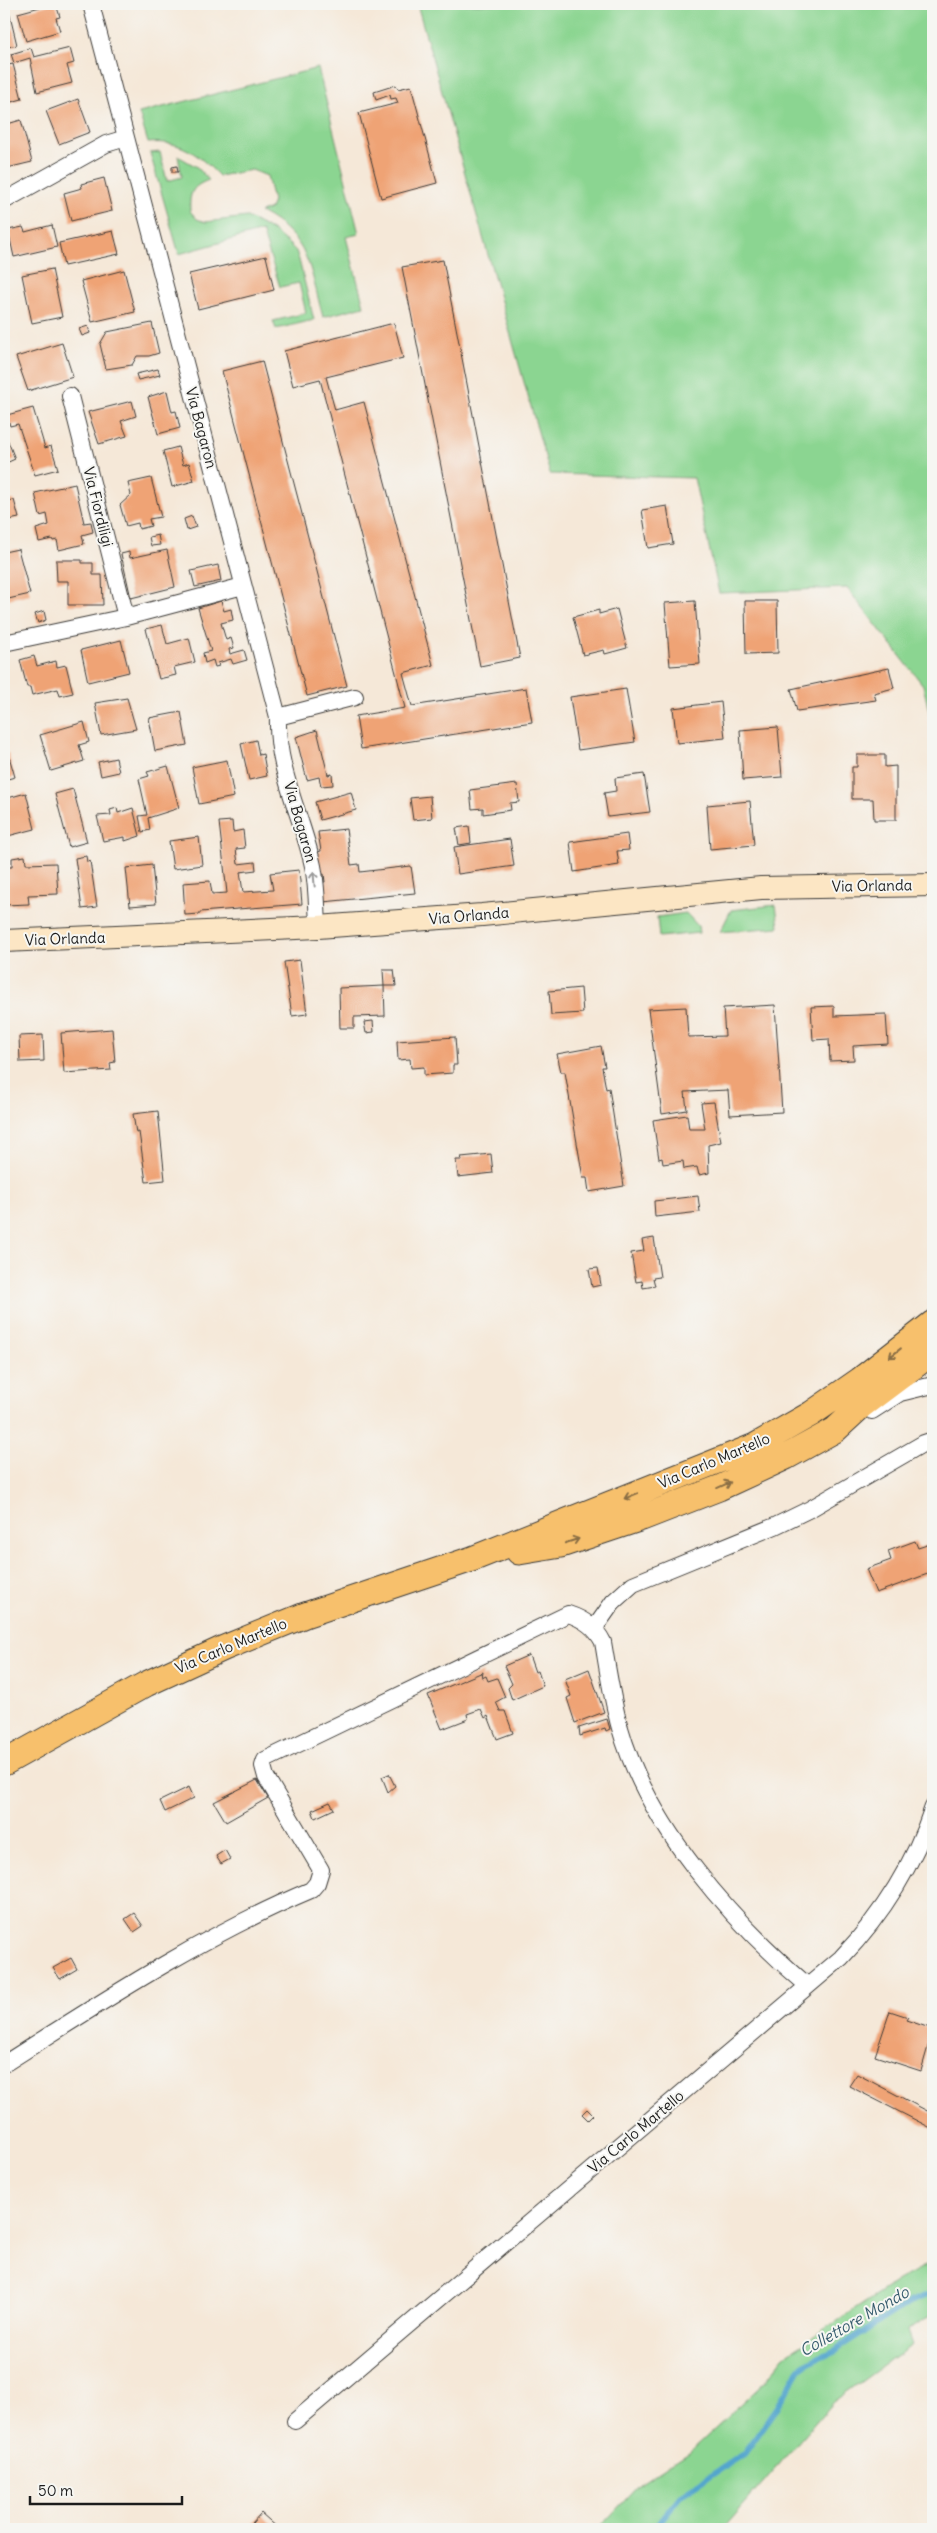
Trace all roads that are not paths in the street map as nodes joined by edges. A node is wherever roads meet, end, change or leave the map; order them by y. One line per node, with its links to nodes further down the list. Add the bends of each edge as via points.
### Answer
1 (91, 4): 2 (street, Via Bagaron)
2 (126, 138): 3 (street, via 106,144); 5 (street, Via Bagaron)
3 (4, 201)
4 (70, 396): 6 (street, Via Fiordiligi)
5 (243, 586): 6 (street); 9 (street, Via Bagaron)
6 (126, 617): 7 (street)
7 (4, 643)
8 (355, 697): 9 (street)
9 (278, 717): 11 (street, Via Bagaron, one-way to 9, via 313,867 277,737)
10 (933, 885): 11 (main road, Via Orlanda, via 761,888 472,916)
11 (318, 927): 12 (main road, Via Orlanda)
12 (4, 940)
13 (933, 1323): 18 (main road, Via Carlo Martello, one-way to 18, via 811,1414 755,1446)
14 (933, 1352): 16 (main road, Via Carlo Martello, via 860,1406)
15 (933, 1385): 16 (street, Via Carlo Martello, via 900,1393 856,1421)
16 (835, 1430): 18 (main road, Via Carlo Martello, one-way to 16, via 561,1545 642,1518 719,1488)
17 (933, 1440): 19 (street, via 775,1526 633,1584 613,1602)
18 (472, 1559): 20 (main road, Via Carlo Martello, via 305,1615 224,1648 146,1684)
19 (594, 1629): 22 (street, via 603,1642 620,1729 659,1815 724,1904 755,1940); 23 (street, via 568,1614 265,1760 266,1777 321,1870 311,1890 256,1914 150,1972)
20 (4, 1763)
21 (933, 1806): 22 (street, Via Carlo Martello, via 914,1855 881,1912 841,1958)
22 (808, 1986): 24 (street, Via Carlo Martello)
23 (4, 2064)
24 (295, 2421)

